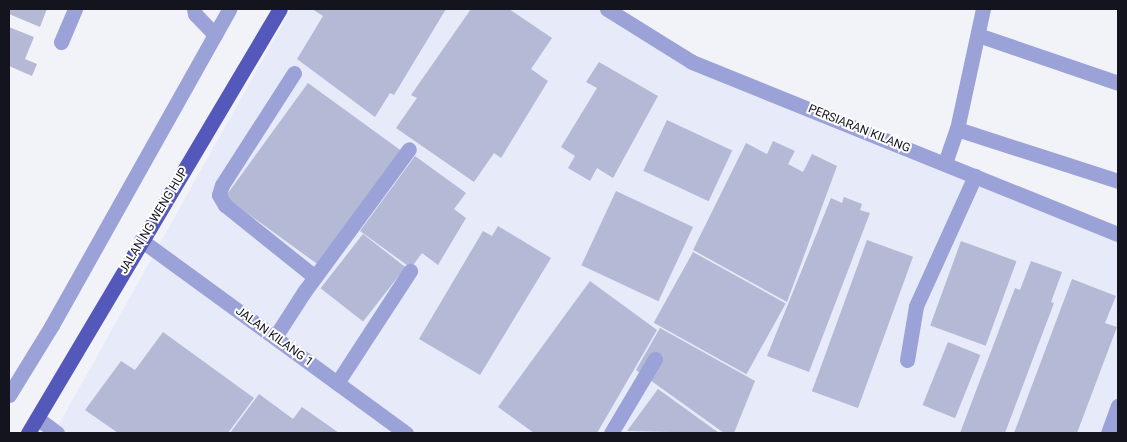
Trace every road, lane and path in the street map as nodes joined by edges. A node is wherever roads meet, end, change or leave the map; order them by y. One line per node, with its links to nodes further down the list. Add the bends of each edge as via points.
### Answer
1 (75, 9): 9 (street)
2 (194, 9): 7 (street)
3 (229, 9): 7 (street)
4 (280, 9): 18 (main road, JALAN NG WENG HUP)
5 (607, 9): 14 (street, PERSIARAN KILANG, via 692,62)
6 (983, 9): 8 (street)
7 (215, 35): 25 (street)
8 (978, 35): 11 (street); 12 (street)
9 (61, 42)
10 (294, 73): 20 (street, via 222,184 219,195 225,206)
11 (1118, 83)
12 (957, 129): 14 (street); 16 (street)
13 (409, 149): 20 (street)
14 (945, 163): 15 (street, PERSIARAN KILANG)
15 (975, 176): 17 (street, PERSIARAN KILANG); 23 (street, via 916,306)
16 (1118, 181)
17 (1118, 234)
18 (142, 240): 21 (street, JALAN KILANG 1); 27 (main road, JALAN NG WENG HUP)
19 (410, 271): 24 (street)
20 (315, 277): 21 (street)
21 (275, 338): 24 (street, JALAN KILANG 1)
22 (655, 359): 31 (street)
23 (907, 360)
24 (337, 383): 30 (street, JALAN KILANG 1)
25 (9, 395)
26 (1118, 406): 32 (street)
27 (37, 418): 28 (main road, JALAN NG WENG HUP); 29 (street)
28 (28, 433)
29 (57, 433)
30 (406, 433)
31 (611, 433)
32 (1108, 433)

